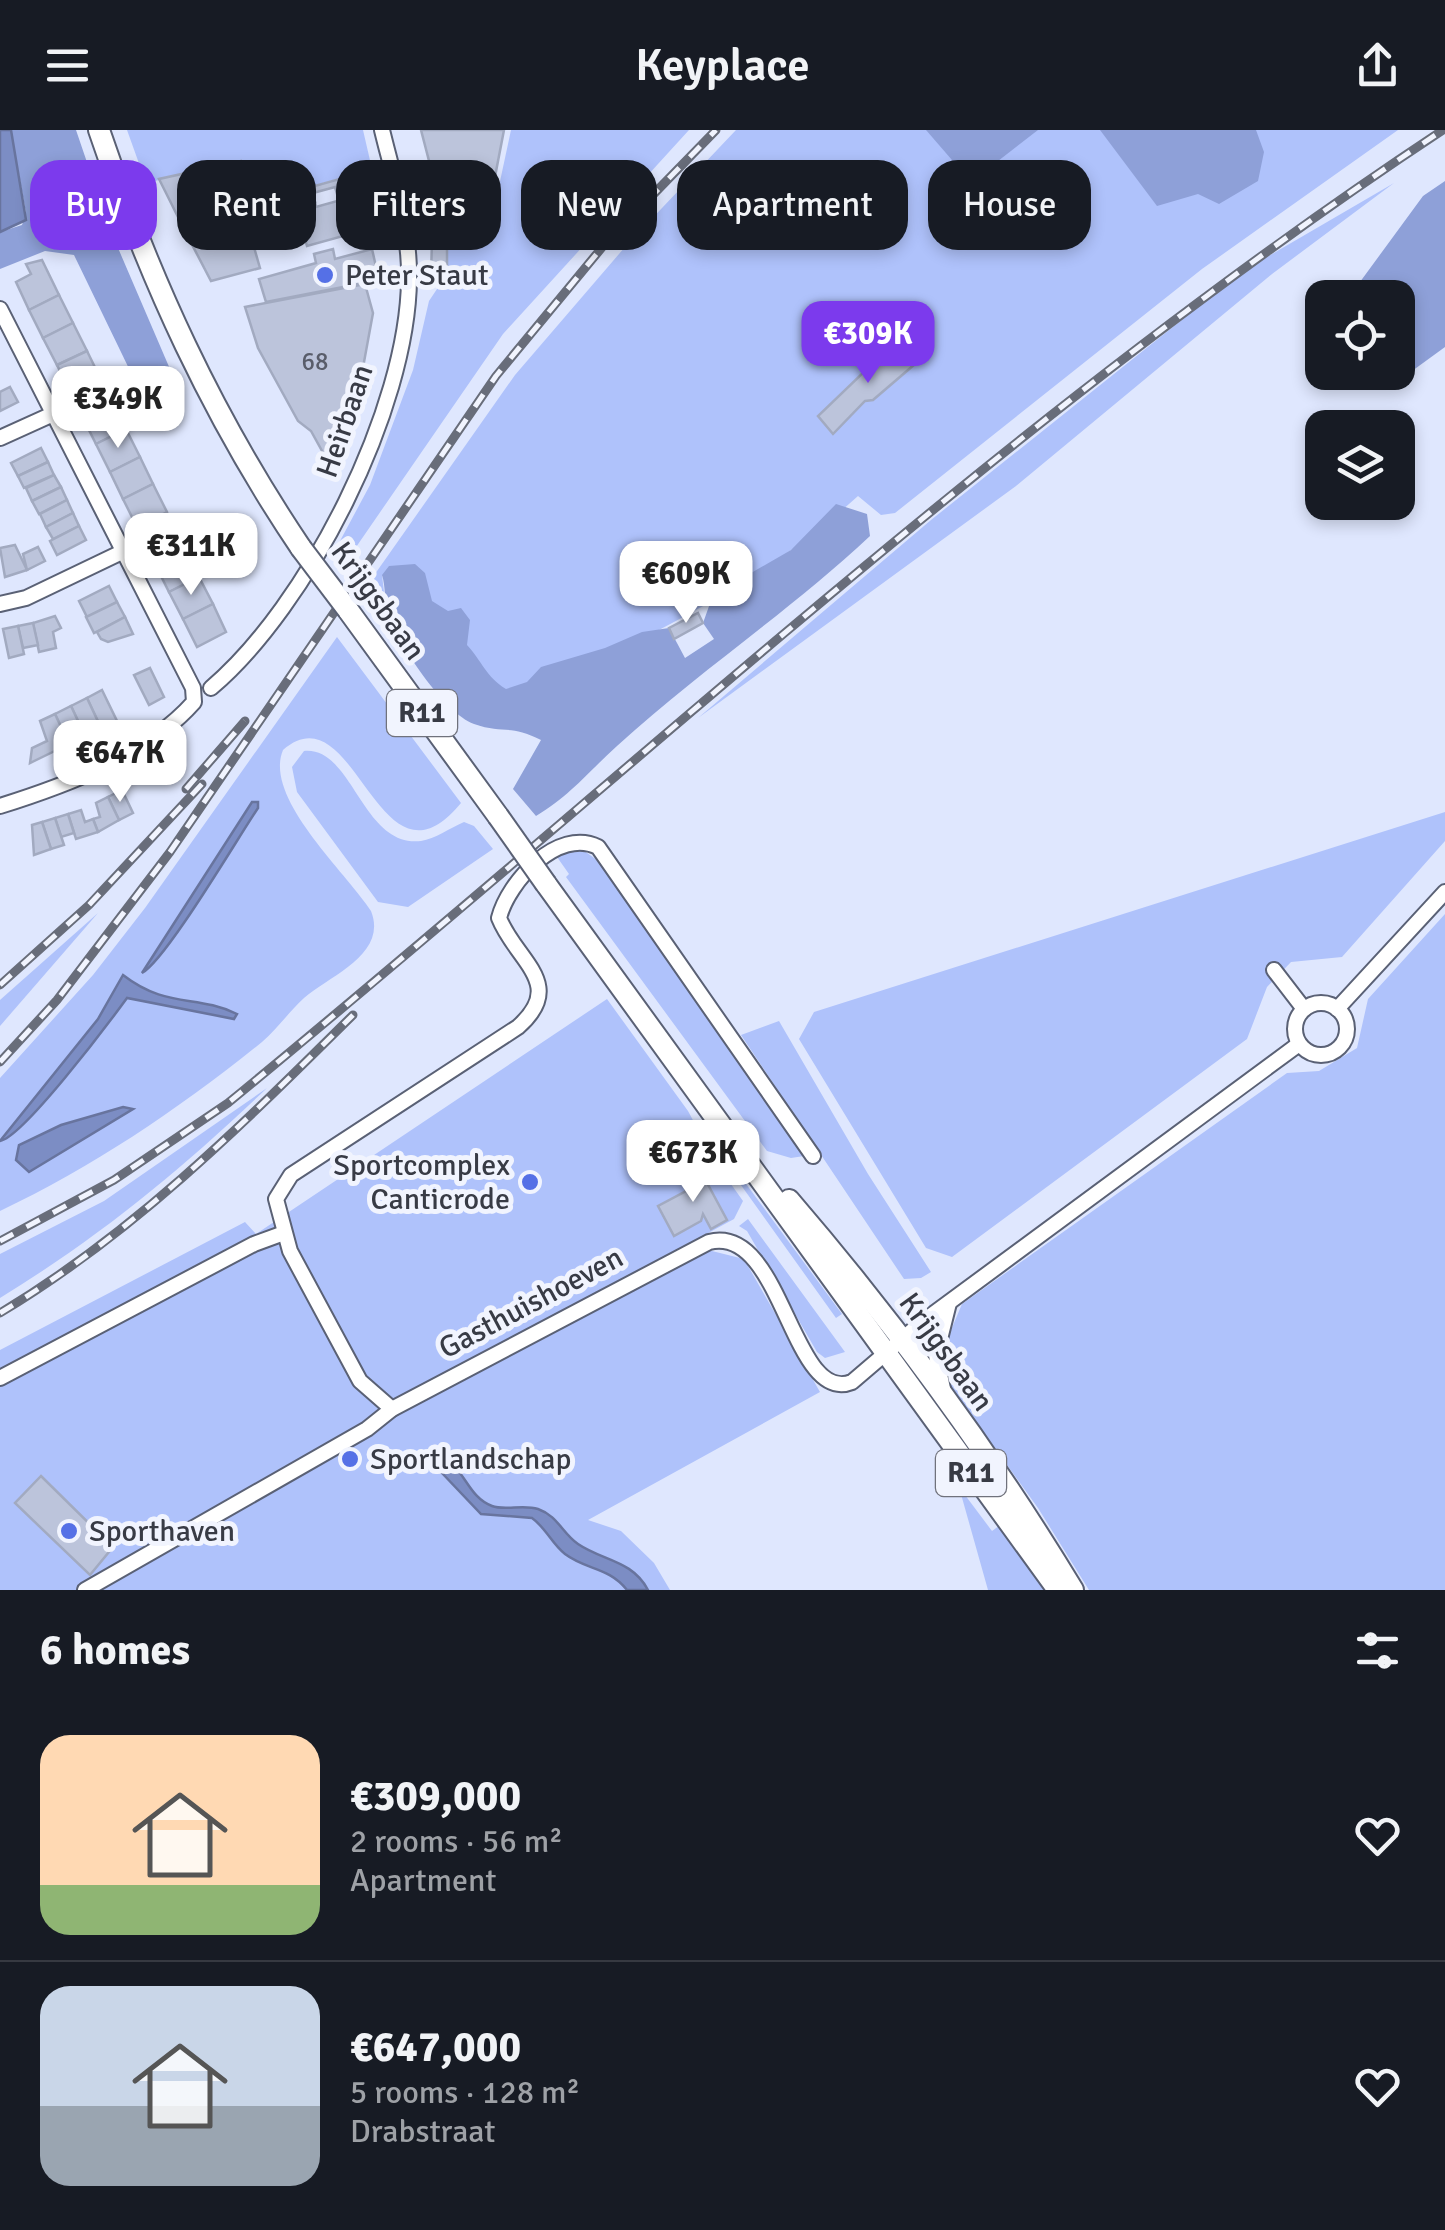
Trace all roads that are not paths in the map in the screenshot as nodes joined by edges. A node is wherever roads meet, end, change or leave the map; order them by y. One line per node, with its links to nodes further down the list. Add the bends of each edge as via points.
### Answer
1 (99, 130): 18 (main road, Krijgsbaan / R11, bridge, via 140,250 242,458 546,884)
2 (382, 130): 8 (street, Heirbaan, via 408,241 409,282 389,384 344,506 309,570 270,626 211,688 206,684)
3 (0, 309): 4 (street)
4 (53, 414): 5 (street); 6 (street)
5 (0, 438)
6 (122, 552): 7 (street); 8 (street)
7 (0, 604)
8 (193, 695): 9 (street, via 162,731 101,767)
9 (0, 806)
10 (1445, 892): 13 (street)
11 (1274, 970): 12 (street)
12 (1304, 1009): 13 (street); 14 (street, via 1296,1022)
13 (1337, 1009): 14 (street, via 1346,1024 1338,1049 1322,1056)
14 (1299, 1044): 17 (street)
15 (813, 1156): 16 (street, via 598,846 583,841 556,848 503,902 502,924 539,984 528,1018 291,1175 276,1200)
16 (284, 1233): 19 (street); 21 (street, via 360,1381)
17 (950, 1302): 18 (street); 20 (street, via 936,1354)
18 (892, 1347): 20 (main road, Krijgsbaan / R11); 21 (street, Gasthuishoeven, via 852,1382 827,1382 757,1262 740,1244 721,1239 694,1247); 23 (main road, Krijgsbaan / R11)
19 (0, 1378)
20 (947, 1404): 24 (main road, Krijgsbaan / R11)
21 (392, 1410): 22 (street, Gasthuishoeven)
22 (85, 1590)
23 (1058, 1590)
24 (1074, 1590)

